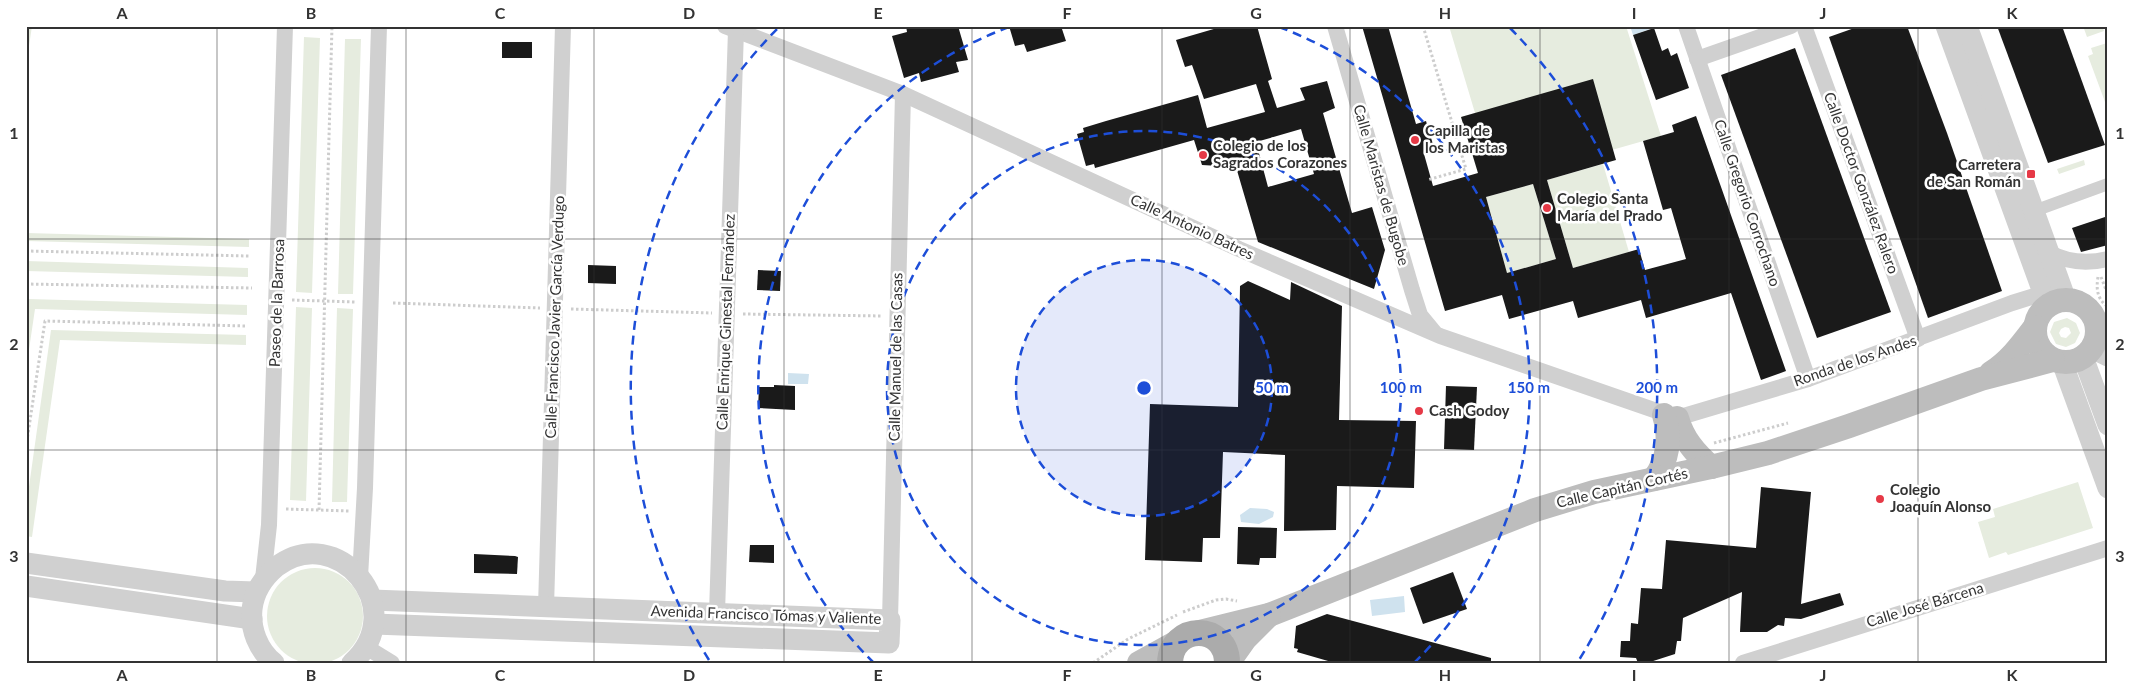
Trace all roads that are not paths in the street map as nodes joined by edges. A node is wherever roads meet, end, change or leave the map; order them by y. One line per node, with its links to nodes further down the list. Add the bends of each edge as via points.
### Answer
1 (285, 26): 34 (street, Paseo de la Barrosa, via 270,525)
2 (380, 26): 32 (street)
3 (563, 26): 36 (street, Calle Francisco Javier García Verdugo)
4 (1335, 26): 20 (street, Calle Maristas de Bugobe, via 1420,316)
5 (1686, 26): 11 (street, Calle Gregorio Corrochano)
6 (1791, 26): 11 (street)
7 (1804, 26): 21 (street, Calle Doctor González Ralero)
8 (1946, 26): 17 (street)
9 (1967, 26): 14 (street)
10 (730, 28): 12 (street, Calle Antonio Batres); 37 (street, Calle Enrique Ginestal Fernández)
11 (1697, 59): 23 (street, Calle Gregorio Corrochano)
12 (902, 94): 20 (street, Calle Antonio Batres, via 1239,249); 40 (street, Calle Manuel de las Casas)
13 (2108, 184): 14 (street)
14 (2034, 211): 15 (street)
15 (2050, 253): 16 (street, via 2074,262); 17 (street)
16 (2108, 259)
17 (2053, 300): 18 (main road, via 2078,303); 19 (main road, Calle Capitán Cortés, via 2039,315); 21 (street, Ronda de los Andes, via 2012,304)
18 (2099, 314): 22 (main road)
19 (2035, 327): 22 (main road, via 2043,353); 24 (main road, Calle Capitán Cortés, via 2003,365)
20 (1440, 336): 25 (street, Calle Antonio Batres)
21 (1918, 339): 23 (street, Ronda de los Andes)
22 (2086, 352): 24 (main road, Calle Capitán Cortés); 26 (street); 29 (street)
23 (1808, 379): 25 (street, Ronda de los Andes)
24 (1981, 379): 27 (main road, Calle Capitán Cortés, via 1768,453)
25 (1670, 416): 27 (main road, via 1694,451); 28 (main road, via 1668,451)
26 (2108, 425)
27 (1712, 467): 28 (main road, Calle Capitán Cortés)
28 (1654, 479): 38 (main road, Calle Capitán Cortés, via 1594,492 1535,510)
29 (2108, 488)
30 (2108, 548): 49 (street, Calle José Bárcena)
31 (26, 563): 34 (street, via 225,591)
32 (360, 577): 34 (street, via 344,563 311,554 280,564); 35 (street)
33 (26, 586): 39 (street)
34 (260, 586): 39 (street)
35 (372, 600): 36 (street, Avenida Francisco Tómas y Valiente); 41 (street)
36 (546, 607): 37 (street, Avenida Francisco Tómas y Valiente)
37 (717, 613): 40 (street, Avenida Francisco Tómas y Valiente)
38 (1268, 616): 42 (main road, Calle Capitán Cortés); 48 (main road, Calle Capitán Cortés)
39 (252, 619): 44 (street, via 260,646)
40 (890, 620): 41 (street, Avenida Francisco Tómas y Valiente, via 889,643)
41 (374, 624): 43 (street)
42 (1181, 646): 47 (main road, Calle Capitán Cortés); 48 (main road, Calle Capitán Cortés, via 1209,634 1220,642)
43 (366, 647): 45 (street); 46 (street)
44 (274, 663)
45 (352, 663)
46 (392, 663)
47 (1139, 663)
48 (1227, 663)
49 (1743, 663)

